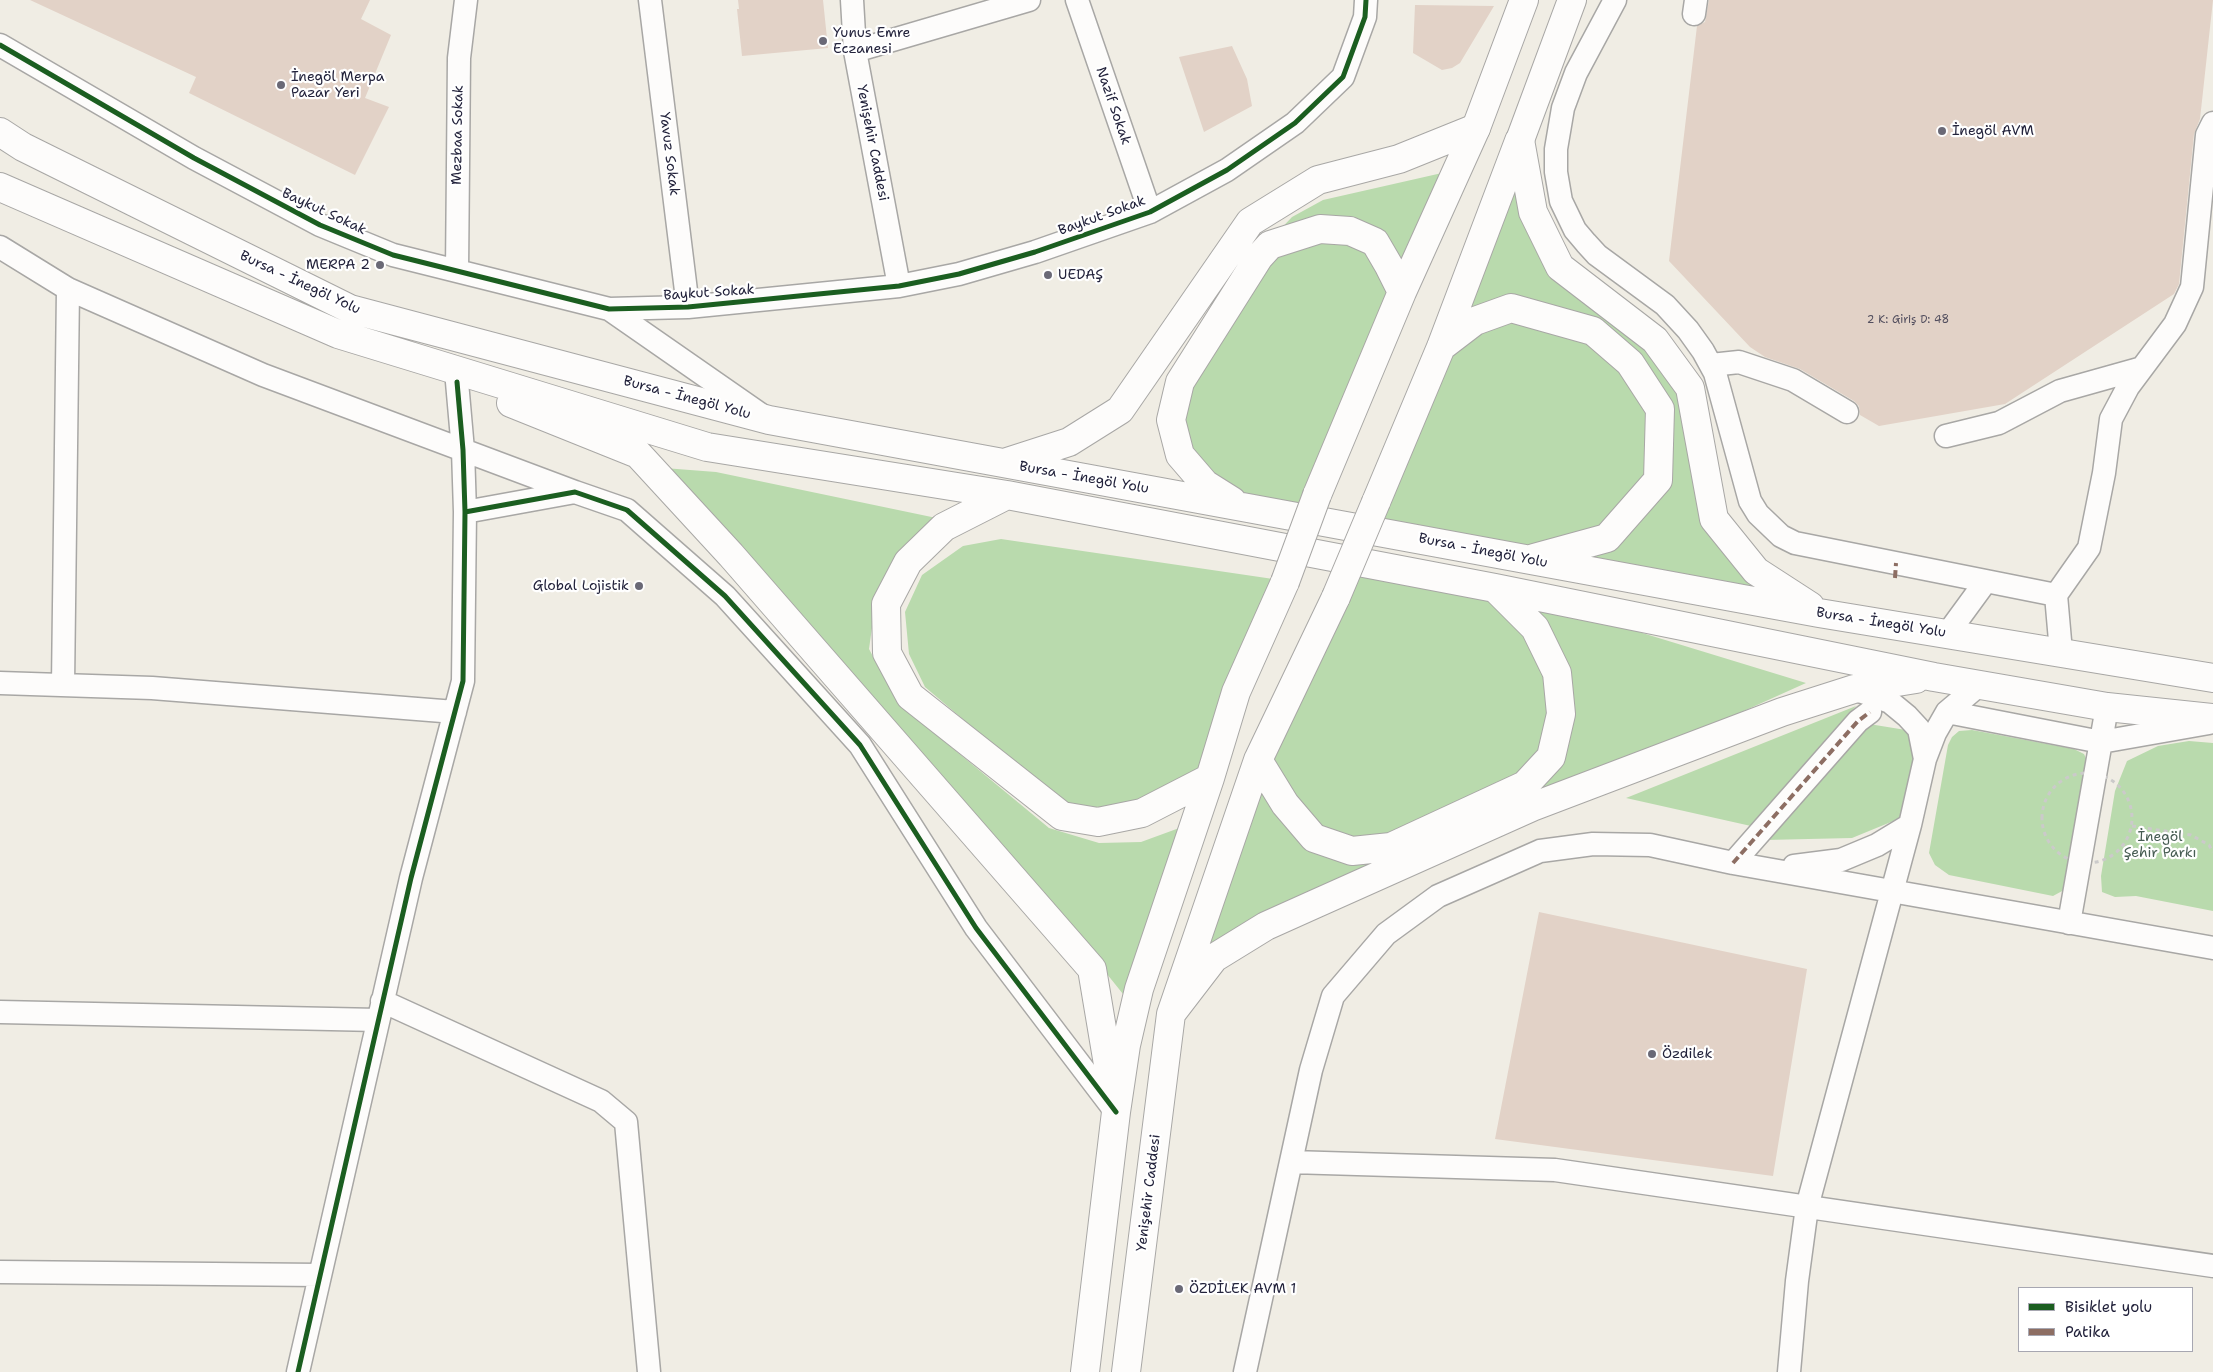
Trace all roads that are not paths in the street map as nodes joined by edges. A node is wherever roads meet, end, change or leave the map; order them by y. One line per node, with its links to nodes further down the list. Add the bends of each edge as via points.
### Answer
1 (466, 0): 19 (street, Mezbaa Sokak, via 459,58)
2 (650, 0): 23 (street, Yavuz Sokak)
3 (852, 0): 11 (street, Yenişehir Caddesi)
4 (1029, 0): 11 (street)
5 (1077, 0): 17 (street, Nazif Sokak)
6 (1366, 0): 17 (street, Baykut Sokak, via 1365,17 1343,77 1336,84 1295,123 1227,170)
7 (1524, 0): 13 (main road)
8 (1572, 0): 15 (main road, Yenişehir Caddesi)
9 (1615, 0): 27 (street, via 1576,73 1564,108 1556,148 1561,201 1575,230 1597,256 1671,311 1688,330)
10 (0, 45): 19 (street, Baykut Sokak, via 194,158 320,225 393,255)
11 (855, 51): 20 (street, Yenişehir Caddesi)
12 (2213, 123): 28 (street, via 2208,135 2192,287 2175,324)
13 (1476, 128): 22 (main road); 34 (main road, via 1399,159 1318,180 1250,222 1120,410 1069,442)
14 (0, 132): 31 (main road, Bursa - İnegöl Yolu, via 23,147 350,309)
15 (1520, 140): 26 (main road, Yenişehir Caddesi); 43 (main road, via 1533,212 1560,267 1655,340 1690,388 1714,519 1756,571)
16 (0, 187): 25 (main road, Bursa - İnegöl Yolu)
17 (1150, 212): 20 (street, Baykut Sokak, via 1035,252 959,274)
18 (0, 247): 21 (street)
19 (457, 271): 24 (street, Baykut Sokak)
20 (899, 286): 23 (street, Baykut Sokak)
21 (68, 289): 33 (street, via 263,375); 49 (street)
22 (1402, 292): 37 (main road, via 1375,242 1350,231 1320,229 1270,245 1259,257 1180,382 1171,420 1180,455 1205,484); 61 (main road, bridge, via 1317,495 1285,582 1236,692)
23 (688, 307): 24 (street, Baykut Sokak)
24 (609, 309): 31 (street)
25 (338, 334): 29 (main road); 36 (main road, Bursa - İnegöl Yolu, via 707,446)
26 (1441, 347): 39 (main road, via 1475,321 1511,308 1593,331 1630,363 1660,409 1658,480 1607,538); 60 (main road, Yenişehir Caddesi, bridge, via 1336,598)
27 (1710, 365): 30 (street, via 1739,362 1794,380); 40 (street, via 1715,373 1750,501 1768,526 1795,543 1895,570)
28 (2142, 368): 32 (street, via 2060,391 1999,423); 42 (street, via 2111,419 2089,548)
29 (456, 382): 33 (street); 71 (main road, via 638,454 731,555 1092,969)
30 (1847, 412)
31 (769, 420): 34 (main road, Bursa - İnegöl Yolu)
32 (1946, 436)
33 (463, 450): 35 (street); 38 (street)
34 (1002, 464): 37 (main road, Bursa - İnegöl Yolu)
35 (574, 492): 38 (street); 71 (street, via 627,510 718,590 860,745 976,928)
36 (1007, 495): 41 (main road, Bursa - İnegöl Yolu); 61 (main road, via 944,527 908,562 886,604 887,653 910,696 1062,816 1098,822 1142,813)
37 (1240, 506): 39 (main road, Bursa - İnegöl Yolu)
38 (465, 512): 53 (street, via 463,681)
39 (1528, 560): 43 (main road, Bursa - İnegöl Yolu)
40 (1986, 581): 42 (street); 44 (street)
41 (1495, 588): 46 (main road, Bursa - İnegöl Yolu); 60 (main road, via 1535,628 1557,673 1561,714 1551,757 1525,785 1391,847 1352,852 1314,838 1285,804)
42 (2056, 595): 45 (street)
43 (1820, 612): 44 (main road, Bursa - İnegöl Yolu)
44 (1948, 634): 45 (main road, Bursa - İnegöl Yolu)
45 (2061, 652): 47 (main road, Bursa - İnegöl Yolu)
46 (1934, 677): 50 (main road, Bursa - İnegöl Yolu); 51 (main road)
47 (2213, 678)
48 (0, 683): 49 (street)
49 (63, 685): 53 (street, via 152,688)
50 (1979, 685): 52 (main road, Bursa - İnegöl Yolu); 55 (street)
51 (1854, 689): 59 (street, via 1890,702 1907,716 1919,729); 70 (main road, via 1782,712 1532,807 1266,926 1214,958)
52 (2107, 707): 56 (main road, Bursa - İnegöl Yolu); 58 (street)
53 (455, 712): 68 (street)
54 (1870, 712): 63 (street, via 1858,721)
55 (1947, 712): 58 (street); 59 (street)
56 (2213, 718)
57 (2213, 723): 58 (street)
58 (2101, 742): 66 (street)
59 (1925, 759): 62 (street)
60 (1258, 760): 70 (main road, Yenişehir Caddesi)
61 (1210, 778): 71 (main road, via 1139,989)
62 (1910, 825): 64 (street, via 1877,845 1841,860); 65 (street)
63 (1733, 862): 64 (street); 72 (street, via 1650,845 1593,844 1540,851 1438,896 1386,934 1333,996 1311,1070)
64 (1771, 869): 65 (street)
65 (1892, 891): 66 (street); 73 (street)
66 (2070, 923): 67 (street)
67 (2213, 948)
68 (380, 1010): 69 (street); 76 (street); 79 (street, via 602,1101 626,1122)
69 (0, 1012)
70 (1171, 1014): 80 (main road, Yenişehir Caddesi)
71 (1116, 1112): 77 (main road)
72 (1290, 1162): 73 (street, via 1555,1170); 81 (street)
73 (1807, 1207): 74 (street); 82 (street)
74 (2213, 1266)
75 (0, 1272): 76 (street)
76 (320, 1275): 78 (street)
77 (1084, 1368)
78 (298, 1372)
79 (649, 1372)
80 (1126, 1372)
81 (1245, 1372)
82 (1789, 1372)

